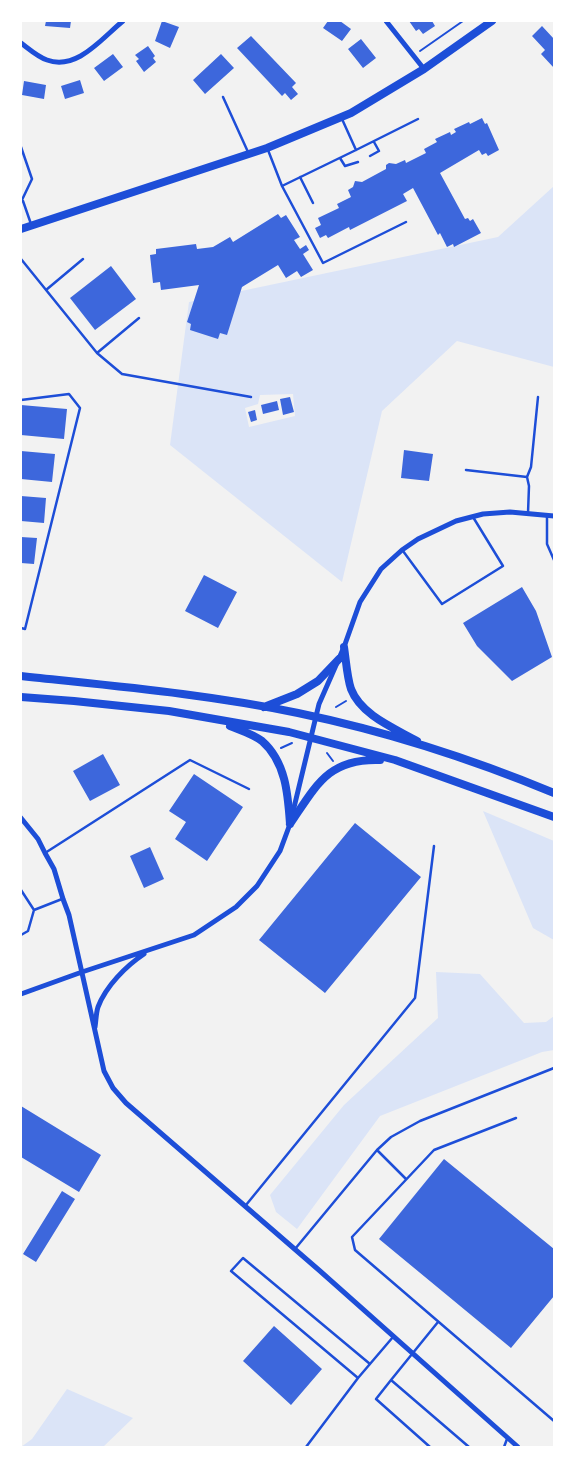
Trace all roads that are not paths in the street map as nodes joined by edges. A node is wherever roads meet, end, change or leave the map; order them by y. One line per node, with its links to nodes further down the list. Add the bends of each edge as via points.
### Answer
1 (386, 21): 5 (street)
2 (492, 21): 5 (main road)
3 (120, 22): 4 (street, via 83,54 66,62 49,61)
4 (21, 43)
5 (424, 69): 7 (main road)
6 (223, 97): 13 (lane)
7 (341, 118): 11 (main road); 12 (lane)
8 (418, 119): 9 (lane)
9 (374, 142): 12 (lane); 14 (lane, via 378,152)
10 (21, 147): 19 (lane, via 32,179)
11 (267, 148): 13 (main road); 18 (lane)
12 (356, 150): 15 (lane)
13 (248, 154): 22 (main road)
14 (370, 156)
15 (340, 158): 16 (lane, via 345,166); 17 (lane)
16 (358, 162)
17 (300, 177): 18 (lane); 20 (lane)
18 (282, 186): 21 (lane, via 323,262)
19 (22, 202): 22 (lane)
20 (314, 203)
21 (406, 222)
22 (32, 225): 23 (main road)
23 (21, 229)
24 (82, 258): 28 (lane)
25 (21, 259): 26 (lane)
26 (26, 265): 27 (lane); 28 (lane)
27 (21, 266)
28 (46, 290): 30 (lane)
29 (139, 318): 30 (lane)
30 (97, 353): 31 (lane, via 122,374)
31 (251, 397)
32 (538, 397): 35 (lane, via 531,467)
33 (21, 400): 42 (lane, via 69,394 80,408 25,629)
34 (466, 470): 35 (lane)
35 (527, 477): 36 (lane)
36 (528, 513): 37 (street); 39 (street)
37 (547, 515): 38 (street); 41 (lane, via 547,544)
38 (554, 516)
39 (473, 517): 40 (street, via 456,521); 40 (lane, via 503,566 442,604)
40 (402, 550): 43 (street, via 381,570 360,602)
41 (554, 560)
42 (21, 628)
43 (344, 647): 44 (street); 51 (main road, via 356,699 372,715)
44 (339, 658): 47 (main road, via 318,681 297,694); 48 (street)
45 (21, 676): 47 (main road)
46 (21, 697): 49 (main road, via 170,711)
47 (263, 707): 48 (main road)
48 (315, 717): 50 (street); 51 (main road)
49 (216, 720): 50 (main road); 57 (main road, via 262,742 277,760 288,787)
50 (310, 738): 52 (main road); 57 (street)
51 (427, 747): 54 (main road)
52 (395, 760): 55 (main road); 57 (main road, via 353,761 330,772)
53 (249, 789): 59 (lane, via 190,760)
54 (554, 793)
55 (554, 817)
56 (22, 821): 59 (street)
57 (290, 824): 64 (street, via 280,851 258,886 236,907 194,935)
58 (434, 846): 72 (lane, via 415,998)
59 (45, 853): 61 (street)
60 (21, 890): 62 (lane)
61 (63, 898): 62 (lane); 65 (street)
62 (34, 910): 63 (lane, via 28,931)
63 (21, 935)
64 (150, 950): 65 (street); 67 (street, via 124,969 111,985 98,1008)
65 (82, 972): 66 (street); 67 (street)
66 (21, 994)
67 (95, 1030): 72 (street, via 104,1071 112,1088)
68 (554, 1068): 70 (lane, via 420,1121 391,1137)
69 (516, 1118): 71 (lane, via 434,1150)
70 (377, 1150): 71 (lane); 73 (lane)
71 (406, 1179): 74 (lane, via 352,1237 355,1250)
72 (245, 1207): 73 (street)
73 (295, 1248): 75 (street)
74 (438, 1322): 76 (lane); 80 (lane)
75 (394, 1336): 76 (street); 77 (lane)
76 (413, 1352): 79 (lane); 81 (street)
77 (370, 1364): 78 (lane); 78 (lane, via 243,1258 231,1271)
78 (358, 1378): 82 (lane)
79 (391, 1380): 83 (lane, via 376,1399); 84 (lane)
80 (554, 1421)
81 (508, 1437): 85 (lane); 86 (street)
82 (306, 1447)
83 (430, 1447)
84 (469, 1447)
85 (504, 1447)
86 (518, 1447)

